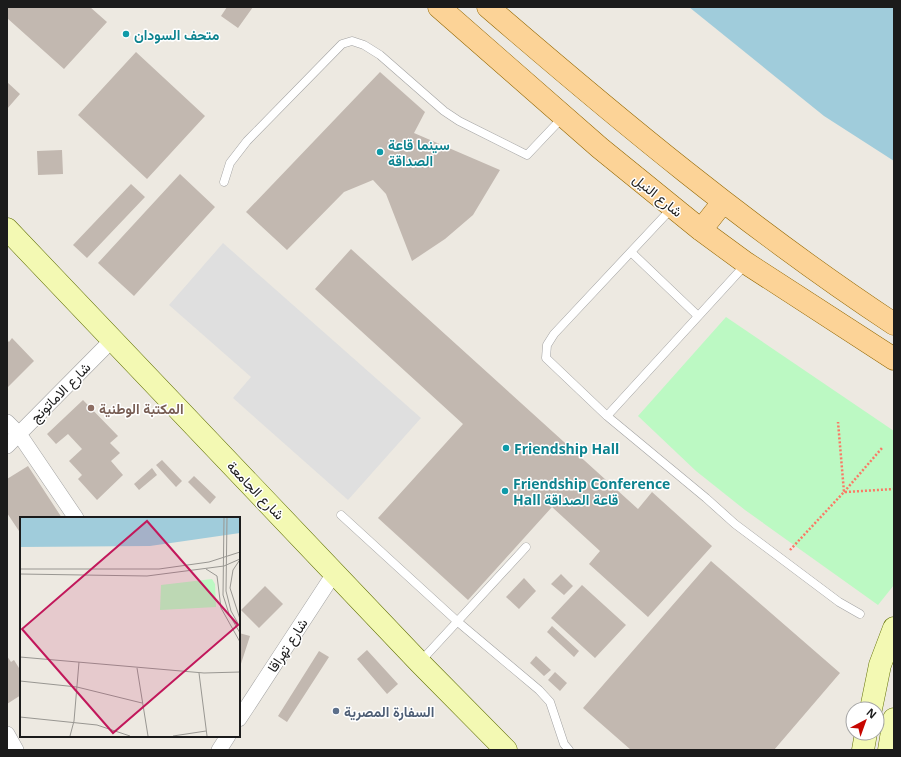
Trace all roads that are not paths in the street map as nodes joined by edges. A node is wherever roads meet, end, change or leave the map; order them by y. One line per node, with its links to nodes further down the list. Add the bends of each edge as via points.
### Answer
1 (439, 7): 3 (main road, شارع النيل)
2 (488, 7): 5 (main road)
3 (564, 116): 4 (lane, via 527,155 459,121 380,55 352,41 342,44 247,140 230,164); 6 (main road, شارع النيل)
4 (224, 182)
5 (723, 202): 8 (main road); 12 (main road)
6 (673, 207): 8 (main road, شارع النيل); 9 (lane)
7 (7, 229): 13 (main road, شارع الجامعة)
8 (701, 230): 10 (main road, شارع النيل)
9 (631, 252): 11 (lane); 15 (lane, via 554,334 547,345 546,358)
10 (746, 263): 11 (lane); 14 (main road, شارع النيل)
11 (698, 316): 15 (lane)
12 (894, 324)
13 (113, 339): 17 (street, شارع الاماتونج); 22 (main road, شارع الجامعة)
14 (894, 360)
15 (607, 416): 23 (lane, via 735,524 839,602)
16 (7, 422): 17 (street)
17 (19, 434): 18 (street, شارع الاماتونج); 20 (street)
18 (7, 446)
19 (341, 515): 24 (lane)
20 (75, 517)
21 (526, 547): 24 (lane)
22 (334, 572): 26 (main road, شارع الجامعة); 28 (street, شارع تهراقا)
23 (860, 614)
24 (458, 622): 26 (lane); 35 (lane, via 540,690 550,702 564,744)
25 (894, 628): 27 (main road, via 880,665)
26 (420, 663): 34 (main road, شارع الجامعة)
27 (873, 701)
28 (240, 716)
29 (894, 719): 36 (main road)
30 (7, 734): 32 (street)
31 (226, 737): 33 (street)
32 (16, 750)
33 (219, 750)
34 (506, 750)
35 (569, 750)
36 (889, 750)

